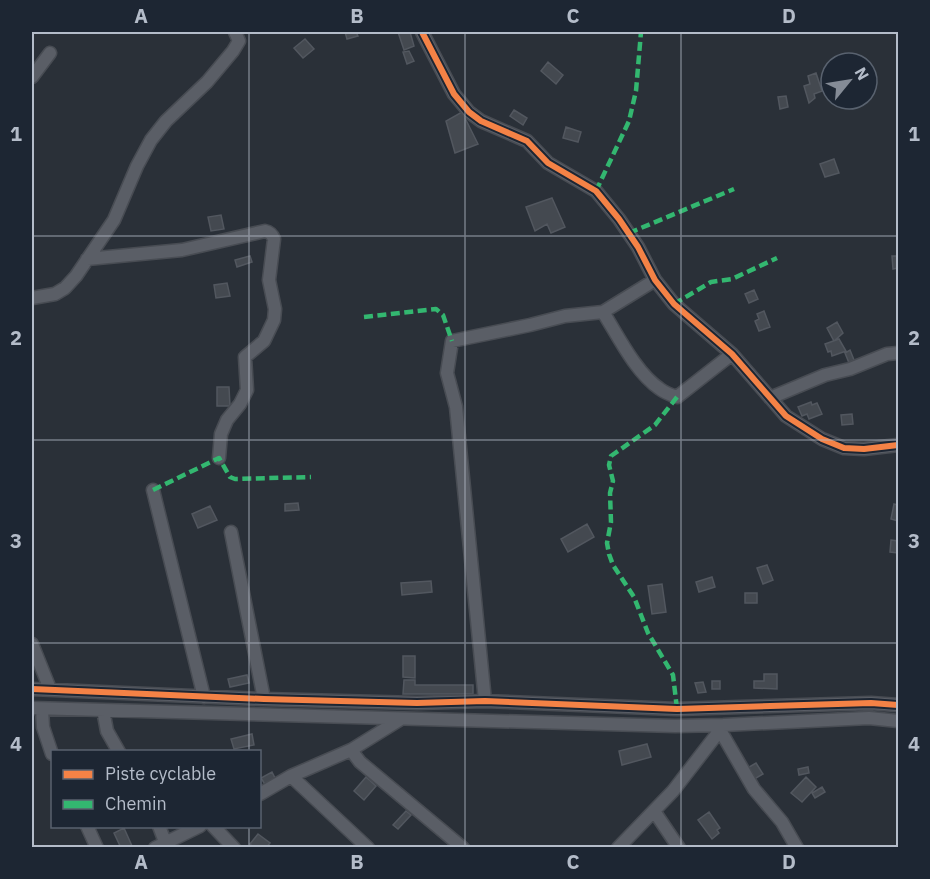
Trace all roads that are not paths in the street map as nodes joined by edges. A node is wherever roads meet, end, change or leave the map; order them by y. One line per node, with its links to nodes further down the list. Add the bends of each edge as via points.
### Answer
1 (235, 32): 5 (street, via 238,41 233,51 152,140 114,220)
2 (422, 32): 6 (street, via 454,94 469,112 527,141 548,164 596,191 620,219)
3 (50, 53): 4 (street)
4 (32, 77)
5 (87, 259): 7 (street, via 65,288 55,294); 13 (street, via 182,250 265,231 272,235 269,280 274,320 264,341 245,357 247,390 221,434)
6 (655, 280): 8 (street); 10 (street, via 687,317)
7 (32, 297)
8 (603, 312): 10 (street, via 647,378 677,398); 21 (street, via 565,316 452,341 447,373 456,407)
9 (898, 353): 11 (street, via 825,375)
10 (732, 354): 11 (street)
11 (770, 398): 12 (street, via 786,416 844,448)
12 (898, 445)
13 (219, 458)
14 (153, 490): 19 (street)
15 (231, 532): 20 (street)
16 (32, 644): 18 (street)
17 (32, 689): 18 (street)
18 (50, 689): 19 (street)
19 (204, 697): 20 (street)
20 (264, 699): 21 (street)
21 (485, 701): 22 (street, via 677,709)
22 (898, 705)
23 (37, 709): 24 (street); 30 (street)
24 (103, 710): 25 (street); 28 (street, via 107,730)
25 (402, 718): 27 (street); 29 (street)
26 (898, 721): 27 (street, via 870,718)
27 (722, 728): 33 (street); 45 (street, via 754,789 782,822)
28 (118, 750)
29 (351, 750): 31 (street); 42 (street, via 360,762)
30 (51, 751)
31 (291, 776): 32 (street); 41 (street)
32 (261, 793)
33 (654, 811): 43 (street); 44 (street)
34 (88, 828): 39 (street)
35 (159, 828): 38 (street)
36 (196, 828): 38 (street)
37 (215, 828): 40 (street)
38 (160, 845)
39 (98, 848)
40 (234, 848)
41 (368, 848)
42 (463, 848)
43 (618, 848)
44 (679, 848)
45 (797, 848)

